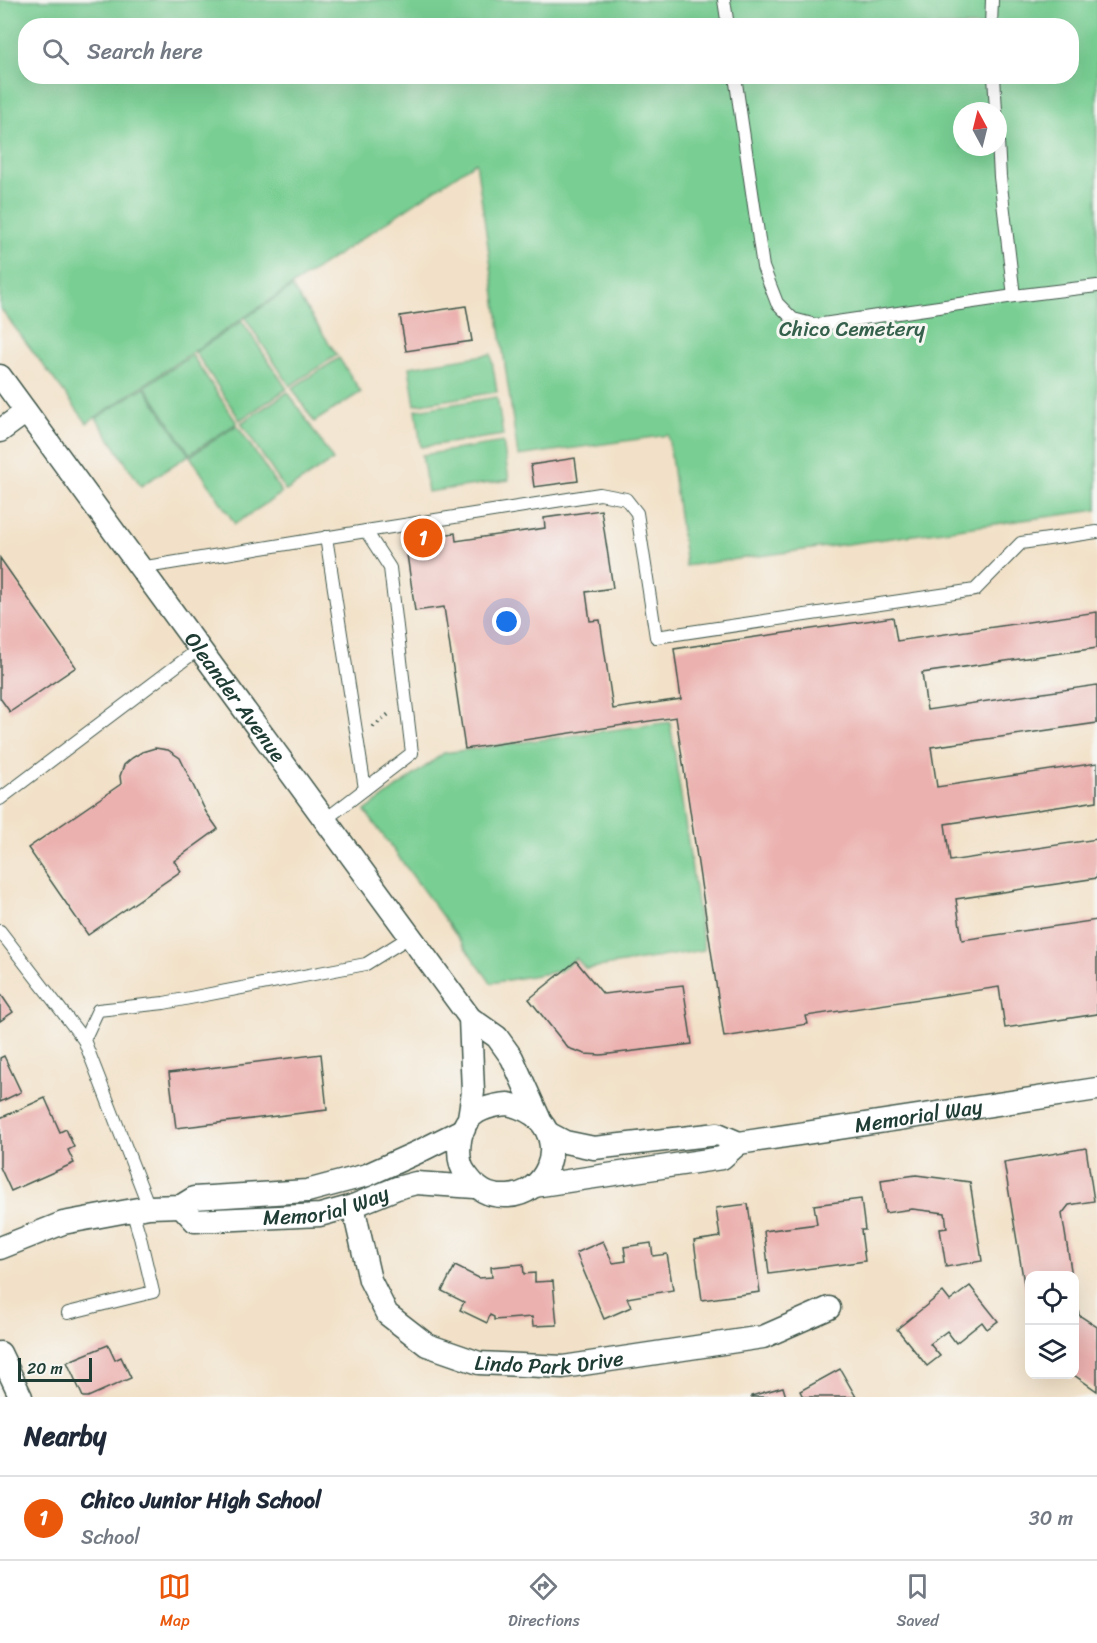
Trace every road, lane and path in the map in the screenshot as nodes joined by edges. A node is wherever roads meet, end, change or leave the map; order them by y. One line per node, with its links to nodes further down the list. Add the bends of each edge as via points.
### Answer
1 (724, 0): 3 (lane)
2 (992, 0): 4 (lane)
3 (727, 18)
4 (991, 18)
5 (736, 84): 10 (lane, via 763,267 777,303 793,319 816,325)
6 (994, 84): 7 (lane)
7 (995, 102)
8 (999, 156): 10 (lane)
9 (1097, 286): 10 (lane)
10 (1014, 296)
11 (0, 376): 12 (street, Oleander Avenue)
12 (26, 412): 13 (street); 17 (street, Oleander Avenue)
13 (0, 431)
14 (366, 531): 15 (lane, via 600,494 626,499 637,513 656,637 975,590 1021,543); 16 (lane); 21 (lane, via 390,568 412,753)
15 (1097, 532)
16 (327, 537): 17 (lane); 21 (lane)
17 (140, 568): 18 (street, Oleander Avenue)
18 (200, 648): 22 (lane); 23 (street, Oleander Avenue)
19 (396, 709): 20 (path)
20 (365, 734)
21 (365, 789): 23 (lane)
22 (0, 799)
23 (326, 819): 25 (street, Oleander Avenue)
24 (0, 931): 27 (lane)
25 (411, 936): 26 (street, Oleander Avenue); 27 (lane, via 366,964 164,1004 98,1010)
26 (470, 1018): 29 (street, via 473,1092); 30 (street, Oleander Avenue, via 497,1037 512,1058)
27 (84, 1040): 36 (lane)
28 (1097, 1089): 31 (street, Memorial Way)
29 (467, 1124): 30 (street, via 494,1106 508,1104 522,1107); 33 (street, via 460,1138 459,1154 462,1170); 34 (street, Memorial Way, via 367,1175 307,1191 194,1198)
30 (543, 1126): 31 (street, Memorial Way, via 565,1142 594,1148 718,1134); 32 (street, via 551,1154 548,1168)
31 (739, 1143): 32 (street, Memorial Way, via 722,1158)
32 (534, 1186): 33 (street, via 515,1196 500,1197)
33 (475, 1187): 35 (street, Memorial Way, via 416,1183)
34 (181, 1206): 35 (street, Memorial Way, via 195,1221 320,1215); 36 (street, Memorial Way)
35 (354, 1206): 38 (street, Lindo Park Drive, via 370,1280 387,1314 427,1345 480,1363 563,1367 763,1337)
36 (140, 1209): 37 (street, Memorial Way, via 63,1222); 39 (lane, via 140,1237 153,1292)
37 (0, 1248)
38 (829, 1308)
39 (68, 1313)
40 (0, 1353): 41 (street)
41 (21, 1397)

